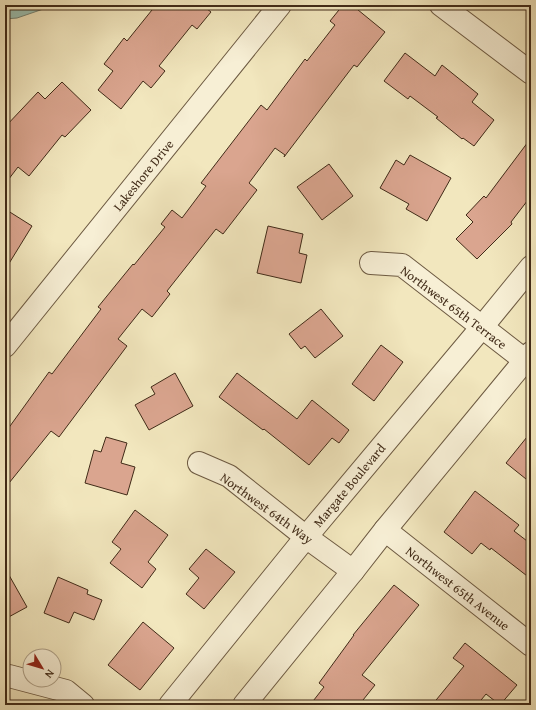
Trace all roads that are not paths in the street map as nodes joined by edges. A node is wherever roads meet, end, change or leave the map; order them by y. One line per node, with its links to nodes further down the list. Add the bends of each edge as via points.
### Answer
1 (280, 5): 7 (street, Lakeshore Drive)
2 (441, 5): 3 (street)
3 (531, 73)
4 (371, 263): 6 (street, Northwest 65th Terrace, via 402,265)
5 (531, 267): 6 (street, Margate Boulevard)
6 (482, 327): 8 (street, Northwest 65th Terrace); 11 (street, Margate Boulevard)
7 (5, 346)
8 (529, 360): 10 (street)
9 (199, 463): 11 (street, Northwest 64th Way, via 229,476)
10 (384, 530): 12 (street); 13 (street, Northwest 65th Avenue)
11 (306, 537): 12 (street, Northwest 64th Way); 16 (street, Margate Boulevard)
12 (353, 571): 17 (street)
13 (531, 645)
14 (9, 676): 15 (street, via 66,692)
15 (83, 705)
16 (170, 705)
17 (244, 705)

